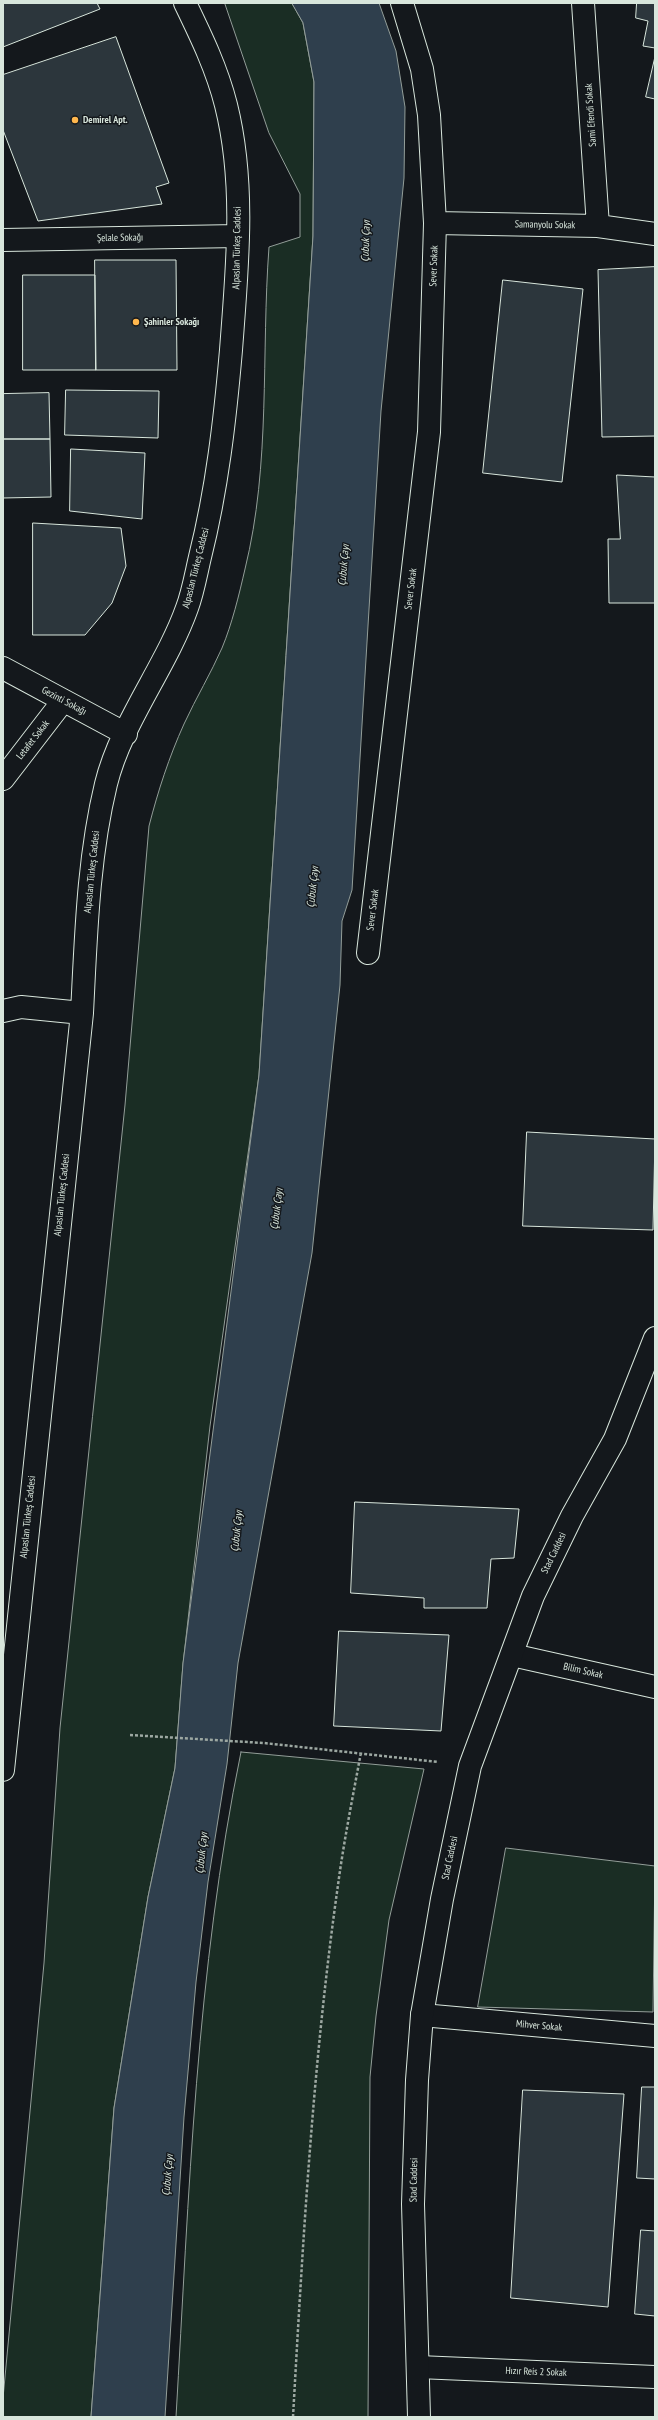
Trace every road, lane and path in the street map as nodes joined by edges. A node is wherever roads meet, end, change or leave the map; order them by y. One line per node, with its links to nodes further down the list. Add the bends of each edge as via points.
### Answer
1 (185, 3): 7 (street, Alpaslan Türkeş Caddesi, via 216,72 226,106 234,145 238,187)
2 (402, 3): 4 (street, Sever Sokak, via 422,69 428,107)
3 (583, 3): 5 (street, Sami Efendi Sokak)
4 (435, 222): 5 (street, Samanyolu Sokak); 13 (street, Sever Sokak, via 429,432)
5 (598, 226): 6 (street, Samanyolu Sokak)
6 (655, 234)
7 (238, 236): 8 (street, Şelale Sokağı); 11 (street, Alpaslan Türkeş Caddesi, via 226,414 215,490 203,547 188,607)
8 (3, 240)
9 (3, 668): 10 (street, Gezinti Sokağı)
10 (64, 701): 11 (street, Gezinti Sokağı); 12 (street, Letafet Sokak)
11 (126, 734): 15 (street, Alpaslan Türkeş Caddesi, via 107,781 98,825 86,933)
12 (3, 779)
13 (368, 953)
14 (3, 1011): 15 (street, via 21,1007)
15 (82, 1013): 22 (street, Alpaslan Türkeş Caddesi)
16 (655, 1338): 17 (street, Stad Caddesi, via 616,1439 572,1516 533,1596)
17 (512, 1655): 18 (street, Bilim Sokak); 21 (street, Stad Caddesi)
18 (655, 1687)
19 (130, 1735): 20 (path)
20 (361, 1752): 21 (path); 27 (path, via 338,1884 318,2055 306,2196)
21 (470, 1766): 23 (street, Stad Caddesi, via 442,1899)
22 (3, 1770)
23 (422, 2015): 24 (street, Mihver Sokak); 25 (street, Stad Caddesi, via 413,2204)
24 (655, 2036)
25 (418, 2367): 26 (street, Hızır Reis 2 Sokak); 28 (street, Stad Caddesi)
26 (655, 2377)
27 (293, 2417)
28 (419, 2417)

